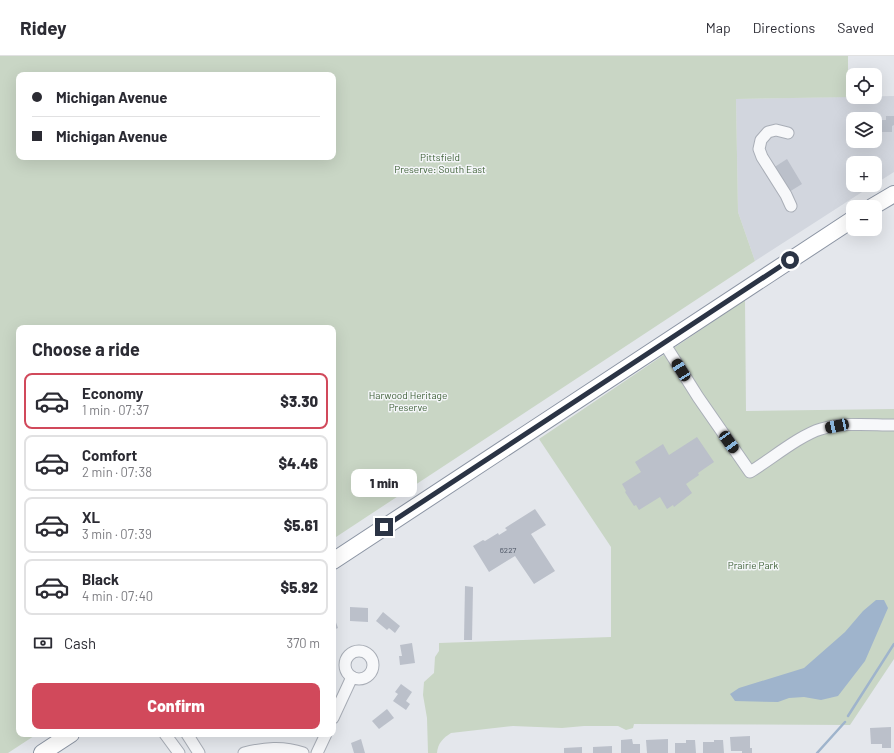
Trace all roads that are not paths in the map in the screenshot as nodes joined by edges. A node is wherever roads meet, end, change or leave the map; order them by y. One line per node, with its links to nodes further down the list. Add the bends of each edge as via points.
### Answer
1 (788, 133): 6 (street, via 776,130 768,132 761,140 759,149)
2 (894, 194): 3 (highway)
3 (882, 201)
4 (894, 204): 5 (highway)
5 (882, 205)
6 (791, 206)
7 (846, 224): 8 (highway)
8 (664, 343): 9 (street, via 750,472 820,429 837,426); 10 (highway)
9 (894, 425)
10 (336, 559)
11 (352, 678): 12 (street)
12 (336, 712)
13 (66, 737): 17 (highway)
14 (167, 737): 18 (street)
15 (189, 737): 19 (street)
16 (325, 737): 22 (street)
17 (42, 753)
18 (179, 753)
19 (200, 753)
20 (244, 753): 21 (street, via 262,748 280,748)
21 (303, 753)
22 (317, 753)

